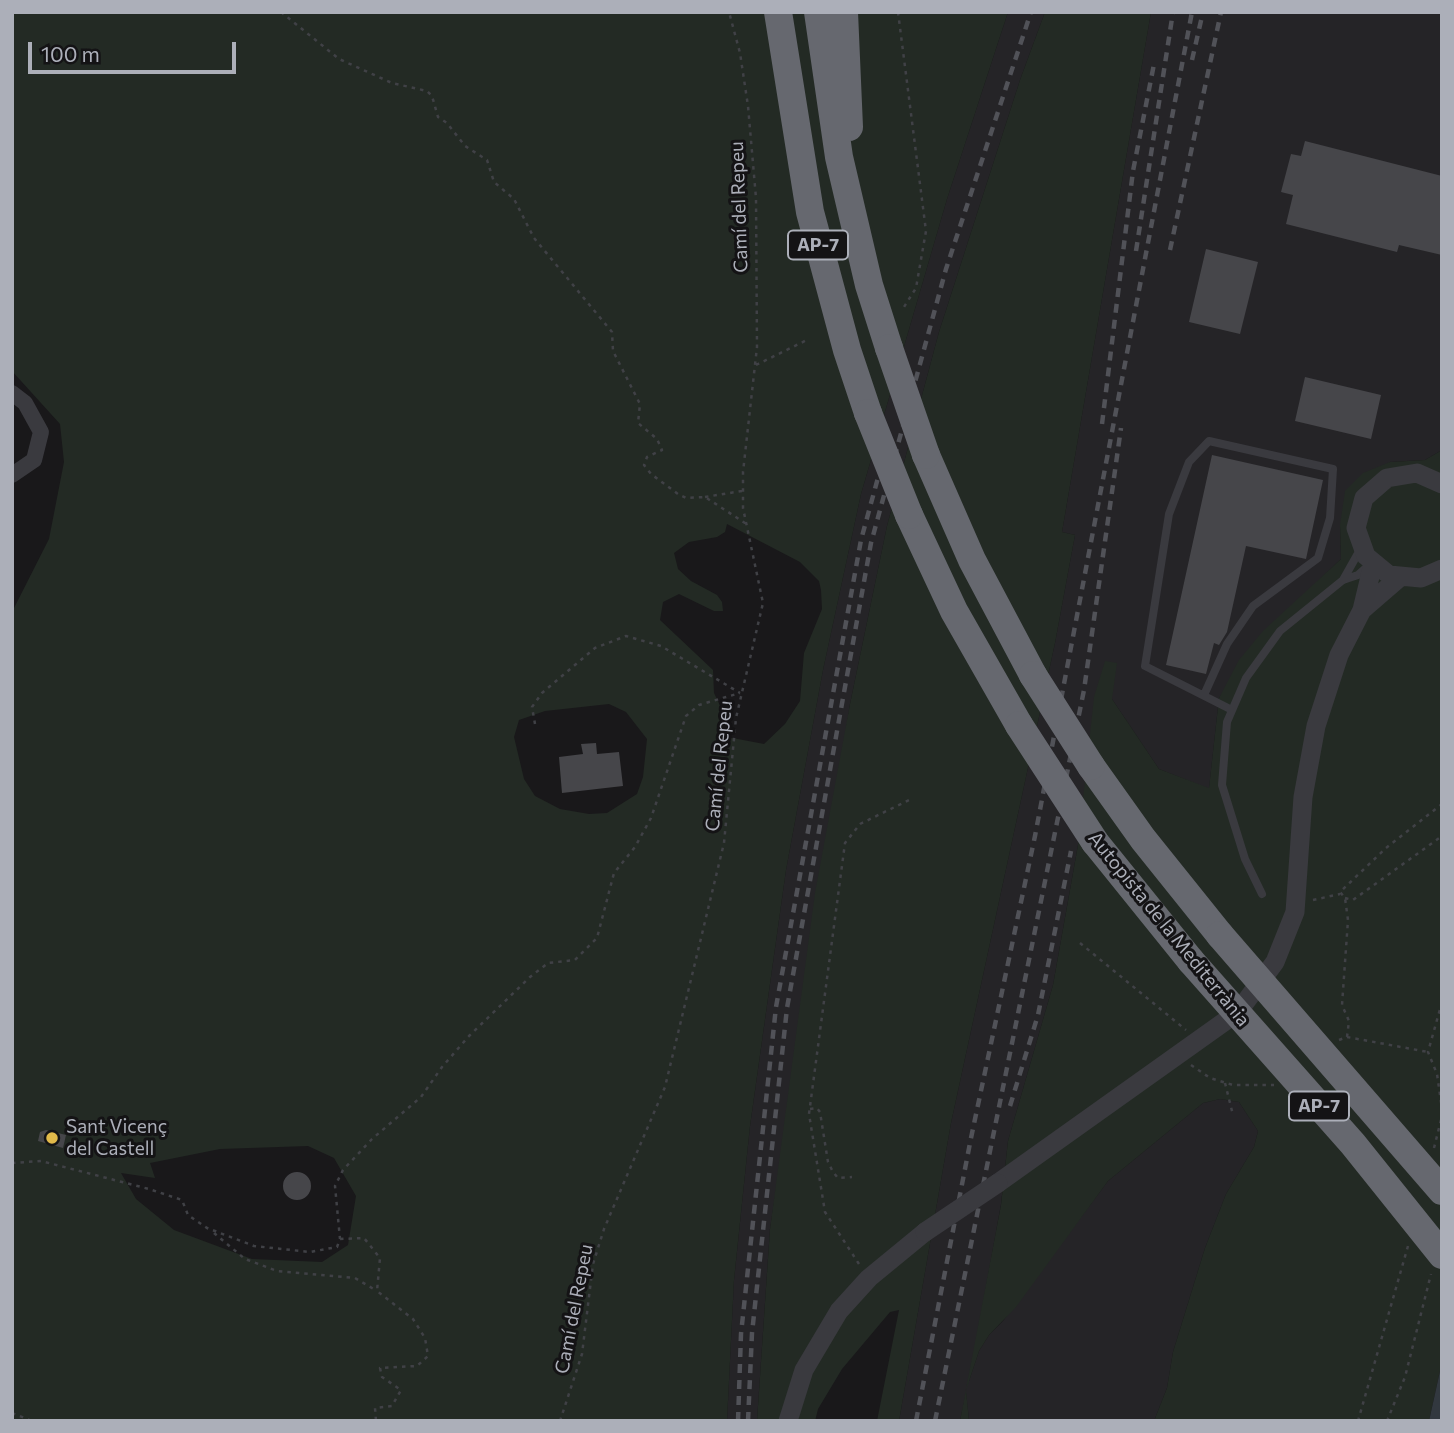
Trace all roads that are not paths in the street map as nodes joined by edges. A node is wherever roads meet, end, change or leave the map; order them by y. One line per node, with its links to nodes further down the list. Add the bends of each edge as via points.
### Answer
1 (761, 12): 5 (highway)
2 (778, 12): 5 (highway, Autopista de la Mediterrània / AP-7)
3 (818, 12): 6 (highway, Autopista de la Mediterrània / AP-7, via 830,106)
4 (844, 12): 6 (highway)
5 (786, 73): 19 (highway, Autopista de la Mediterrània / AP-7, bridge, via 810,212 847,350 909,515 954,611 1019,725 1095,842 1191,961 1353,1144)
6 (853, 221): 18 (highway, Autopista de la Mediterrània / AP-7, bridge, via 926,455 972,560 1033,675 1143,839)
7 (12, 393): 8 (street, via 25,403 41,432 34,460)
8 (12, 475)
9 (1437, 477): 10 (street, via 1396,475 1370,490 1357,518)
10 (1369, 559): 12 (street); 13 (lane); 13 (lane, via 1358,575); 14 (street)
11 (1442, 569): 12 (street, via 1421,578)
12 (1399, 578): 14 (street)
13 (1343, 580): 16 (lane, via 1280,631 1246,678)
14 (1362, 611): 20 (street, bridge, via 1339,655 1316,726 1303,797 1296,904 1287,937 1262,983 1238,1013 925,1232 869,1278 839,1311 814,1350)
15 (1203, 695): 15 (lane, via 1145,666 1169,514 1189,463 1209,442 1333,469 1330,518 1318,558 1253,606 1227,644); 16 (lane)
16 (1232, 710): 17 (lane, via 1222,785 1245,859)
17 (1262, 894)
18 (1442, 1191)
19 (1437, 1264)
20 (788, 1421)

